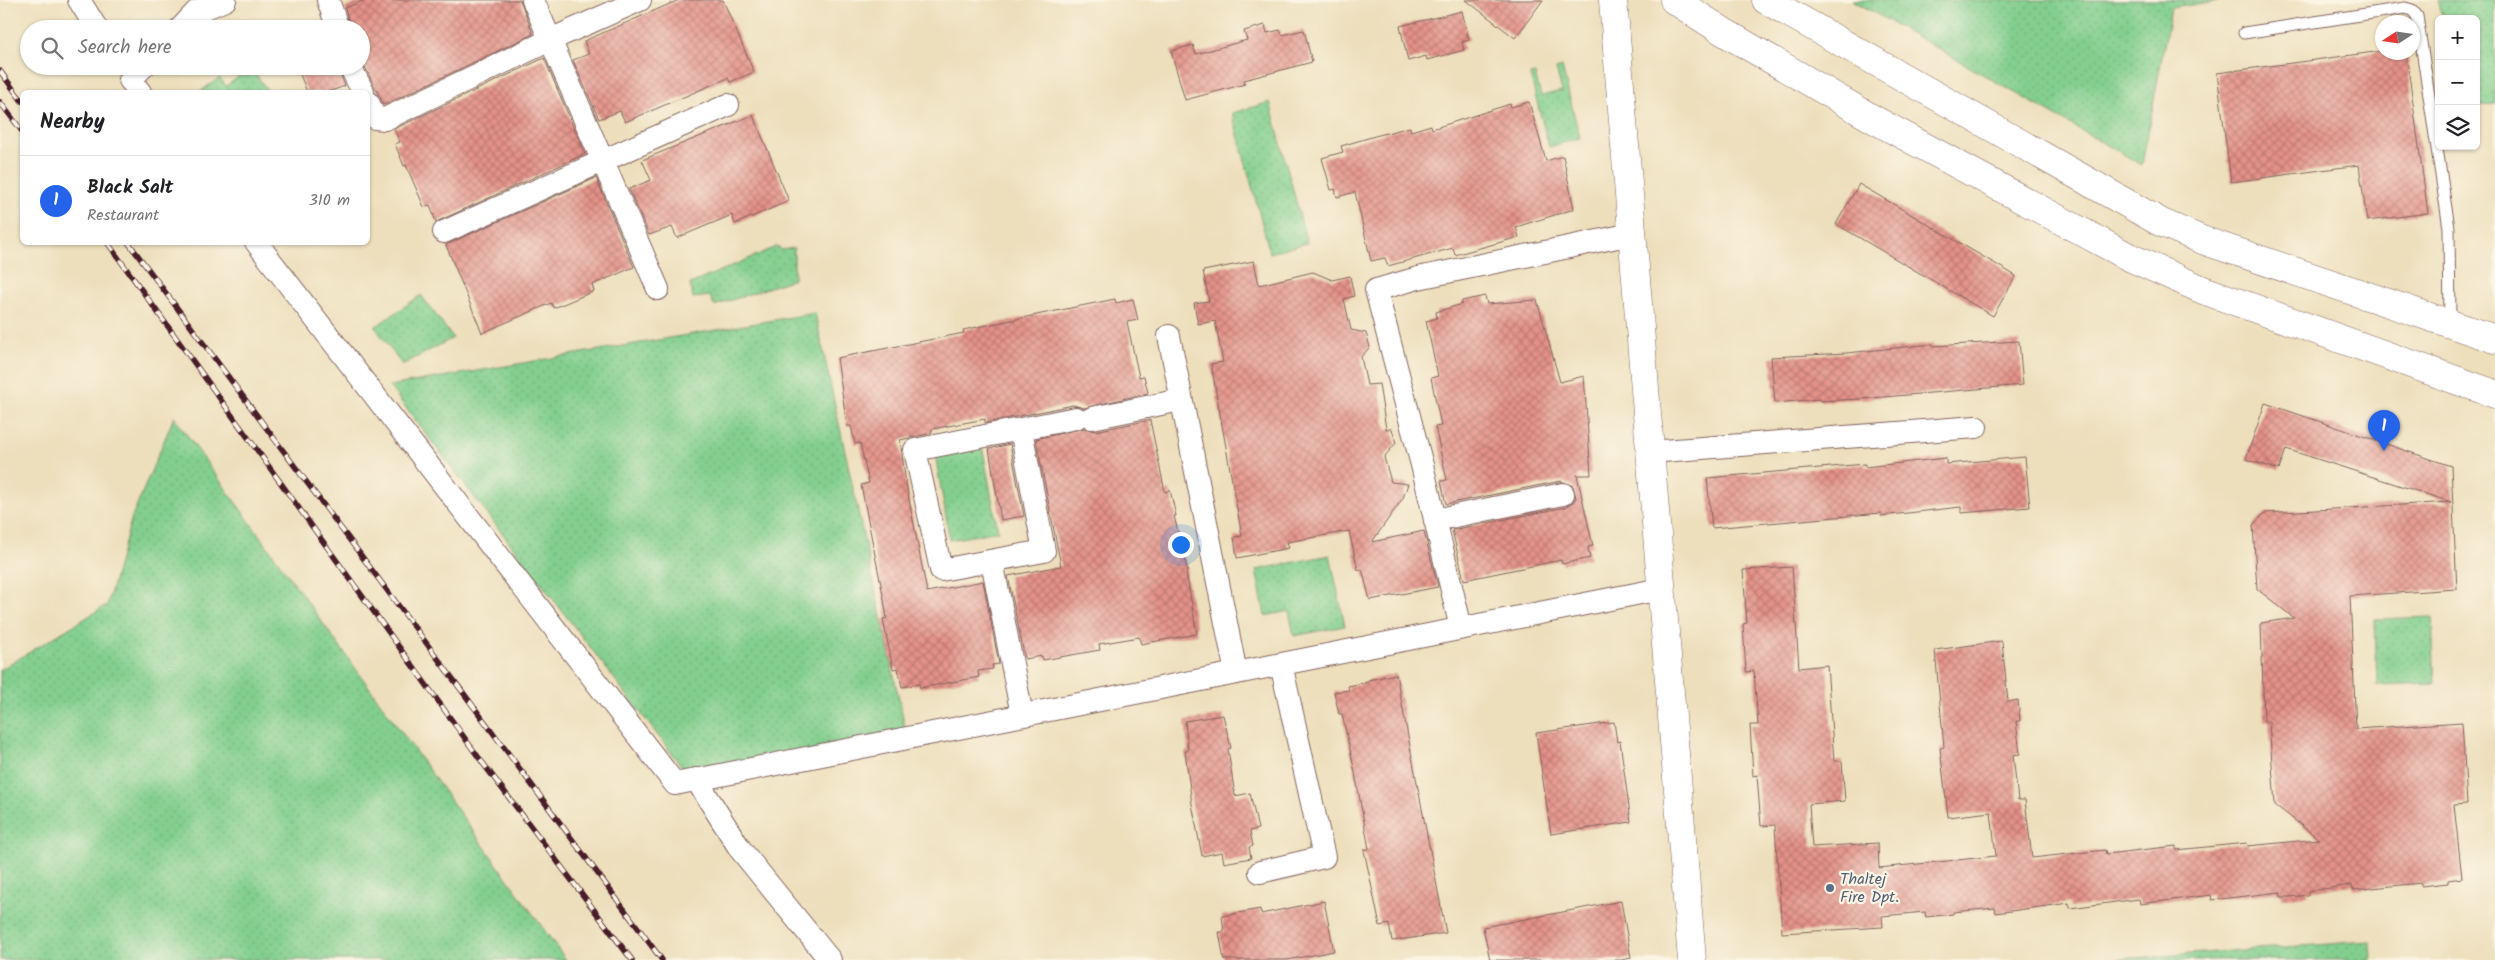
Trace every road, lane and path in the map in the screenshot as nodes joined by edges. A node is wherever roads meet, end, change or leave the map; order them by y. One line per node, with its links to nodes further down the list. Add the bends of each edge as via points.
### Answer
1 (79, 0): 9 (street)
2 (225, 0): 10 (street, via 196,12)
3 (328, 0): 11 (street)
4 (533, 0): 13 (street)
5 (640, 0): 13 (street)
6 (1613, 0): 20 (main road)
7 (1674, 0): 26 (main road, via 1875,120 2127,256 2203,290)
8 (1766, 0): 23 (main road, via 2160,222 2202,240)
9 (92, 20)
10 (188, 20)
11 (335, 20)
12 (2244, 33): 23 (lane, via 2405,8 2417,16 2449,228)
13 (550, 40): 17 (street, via 385,119 375,118); 18 (street)
14 (354, 75): 15 (street)
15 (362, 90)
16 (728, 105): 18 (street)
17 (370, 107)
18 (602, 160): 19 (street); 22 (street)
19 (444, 232)
20 (1632, 234): 30 (main road); 32 (street, via 1418,278 1376,290)
21 (258, 245): 39 (street, via 675,784)
22 (658, 288)
23 (2450, 323): 25 (main road)
24 (1169, 336): 27 (street)
25 (2495, 340)
26 (2495, 394)
27 (1181, 400): 29 (street); 37 (street)
28 (1976, 427): 30 (street)
29 (1022, 430): 33 (street, via 1044,551); 33 (street, via 915,450 941,570)
30 (1650, 452): 34 (main road)
31 (1563, 494): 32 (street)
32 (1435, 520): 35 (street)
33 (992, 561): 38 (street)
34 (1662, 589): 35 (street); 42 (main road)
35 (1462, 628): 36 (street)
36 (1281, 664): 37 (street); 40 (street, via 1324,858)
37 (1236, 673): 38 (street)
38 (1022, 715): 39 (street)
39 (696, 780): 41 (street, via 740,850)
40 (1260, 872)
41 (830, 960)
42 (1692, 960)

